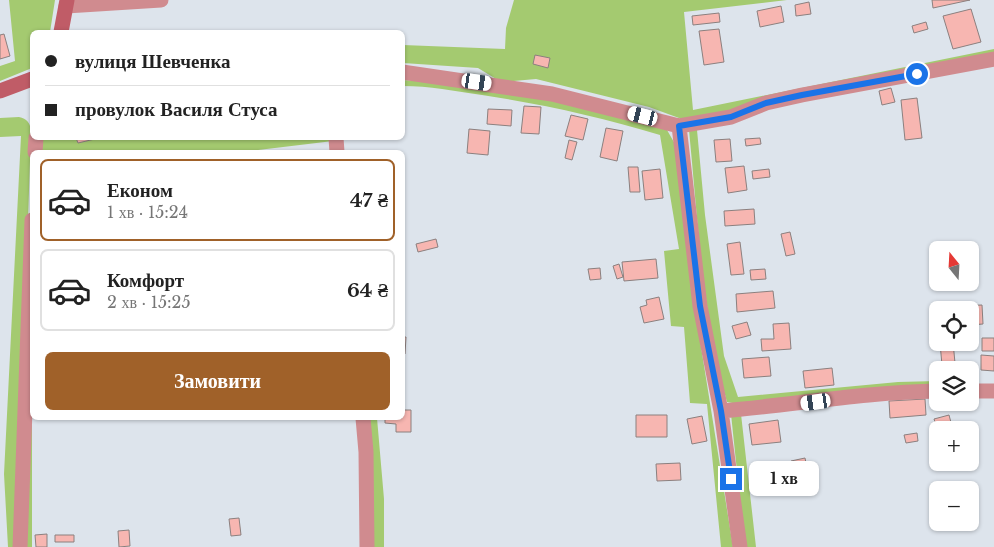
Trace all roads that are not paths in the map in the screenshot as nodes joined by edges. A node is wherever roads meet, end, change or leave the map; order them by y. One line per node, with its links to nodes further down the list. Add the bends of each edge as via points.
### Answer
1 (160, 0): 2 (street)
2 (66, 3): 3 (street)
3 (61, 30)
4 (994, 59): 8 (street, via 802,95 766,103 731,117)
5 (405, 72): 8 (street, via 552,94)
6 (30, 80): 7 (street)
7 (0, 91)
8 (679, 126): 13 (street, via 700,306)
9 (30, 274): 15 (street)
10 (929, 391): 13 (street, via 895,391)
11 (979, 391): 12 (street)
12 (994, 391)
13 (721, 411): 17 (street)
14 (363, 420): 16 (street)
15 (20, 547)
16 (367, 547)
17 (740, 547)

